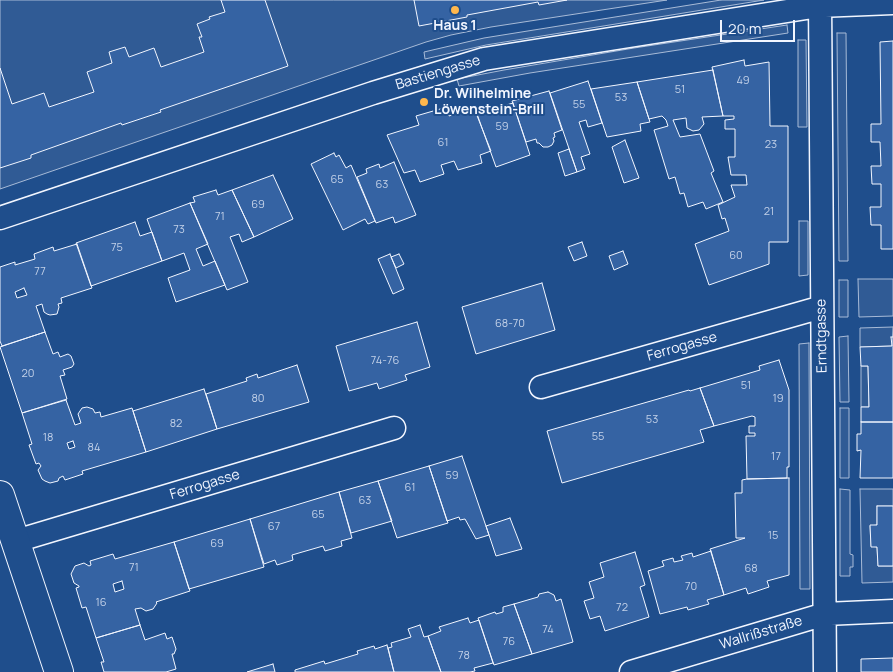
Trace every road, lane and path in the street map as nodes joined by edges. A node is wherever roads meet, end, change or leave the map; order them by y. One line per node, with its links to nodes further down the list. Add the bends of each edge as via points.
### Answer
1 (893, 2): 2 (street, Bastiengasse)
2 (820, 3): 3 (street, Bastiengasse, via 484,59); 4 (street, Erndtgasse)
3 (0, 218)
4 (822, 307): 5 (street, Ferrogasse); 10 (street, Erndtgasse)
5 (541, 387)
6 (394, 428): 8 (street, Ferrogasse)
7 (0, 495): 8 (street)
8 (16, 542): 11 (street)
9 (893, 611): 10 (street, Wallrißstraße)
10 (825, 614): 12 (street, Wallrißstraße); 13 (street, Erndtgasse)
11 (59, 672)
12 (631, 672)
13 (825, 672)

